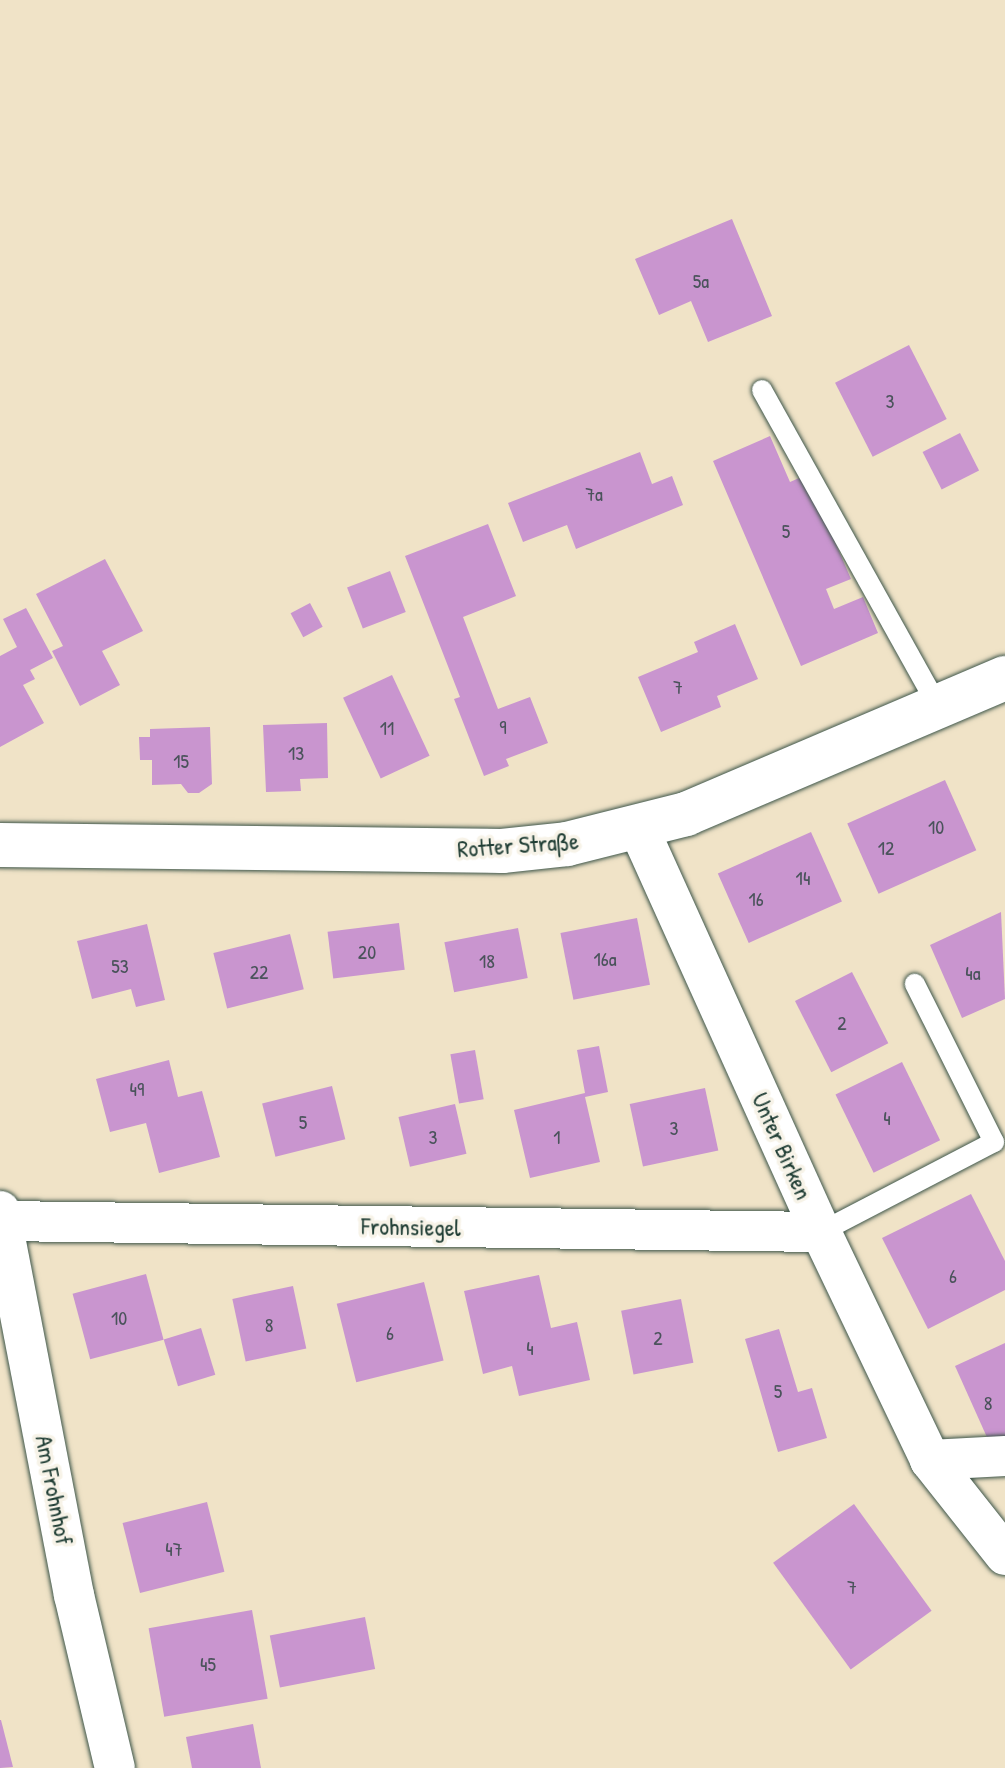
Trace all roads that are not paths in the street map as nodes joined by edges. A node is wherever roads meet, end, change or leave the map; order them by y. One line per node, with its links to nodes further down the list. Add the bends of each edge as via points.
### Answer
1 (762, 390): 3 (lane)
2 (1005, 678): 3 (street, Rotter Straße)
3 (937, 705): 4 (street, Rotter Straße, via 686,814)
4 (639, 829): 5 (street, Rotter Straße, via 502,851); 8 (street, Unter Birken)
5 (0, 845)
6 (915, 984): 8 (lane, via 994,1142)
7 (1, 1216): 8 (street, Frohnsiegel); 12 (street, Am Frohnhof, via 74,1595)
8 (821, 1232): 10 (street, Unter Birken)
9 (1005, 1456): 10 (street)
10 (930, 1460): 11 (street, Unter Birken)
11 (1005, 1555)
12 (115, 1768)

